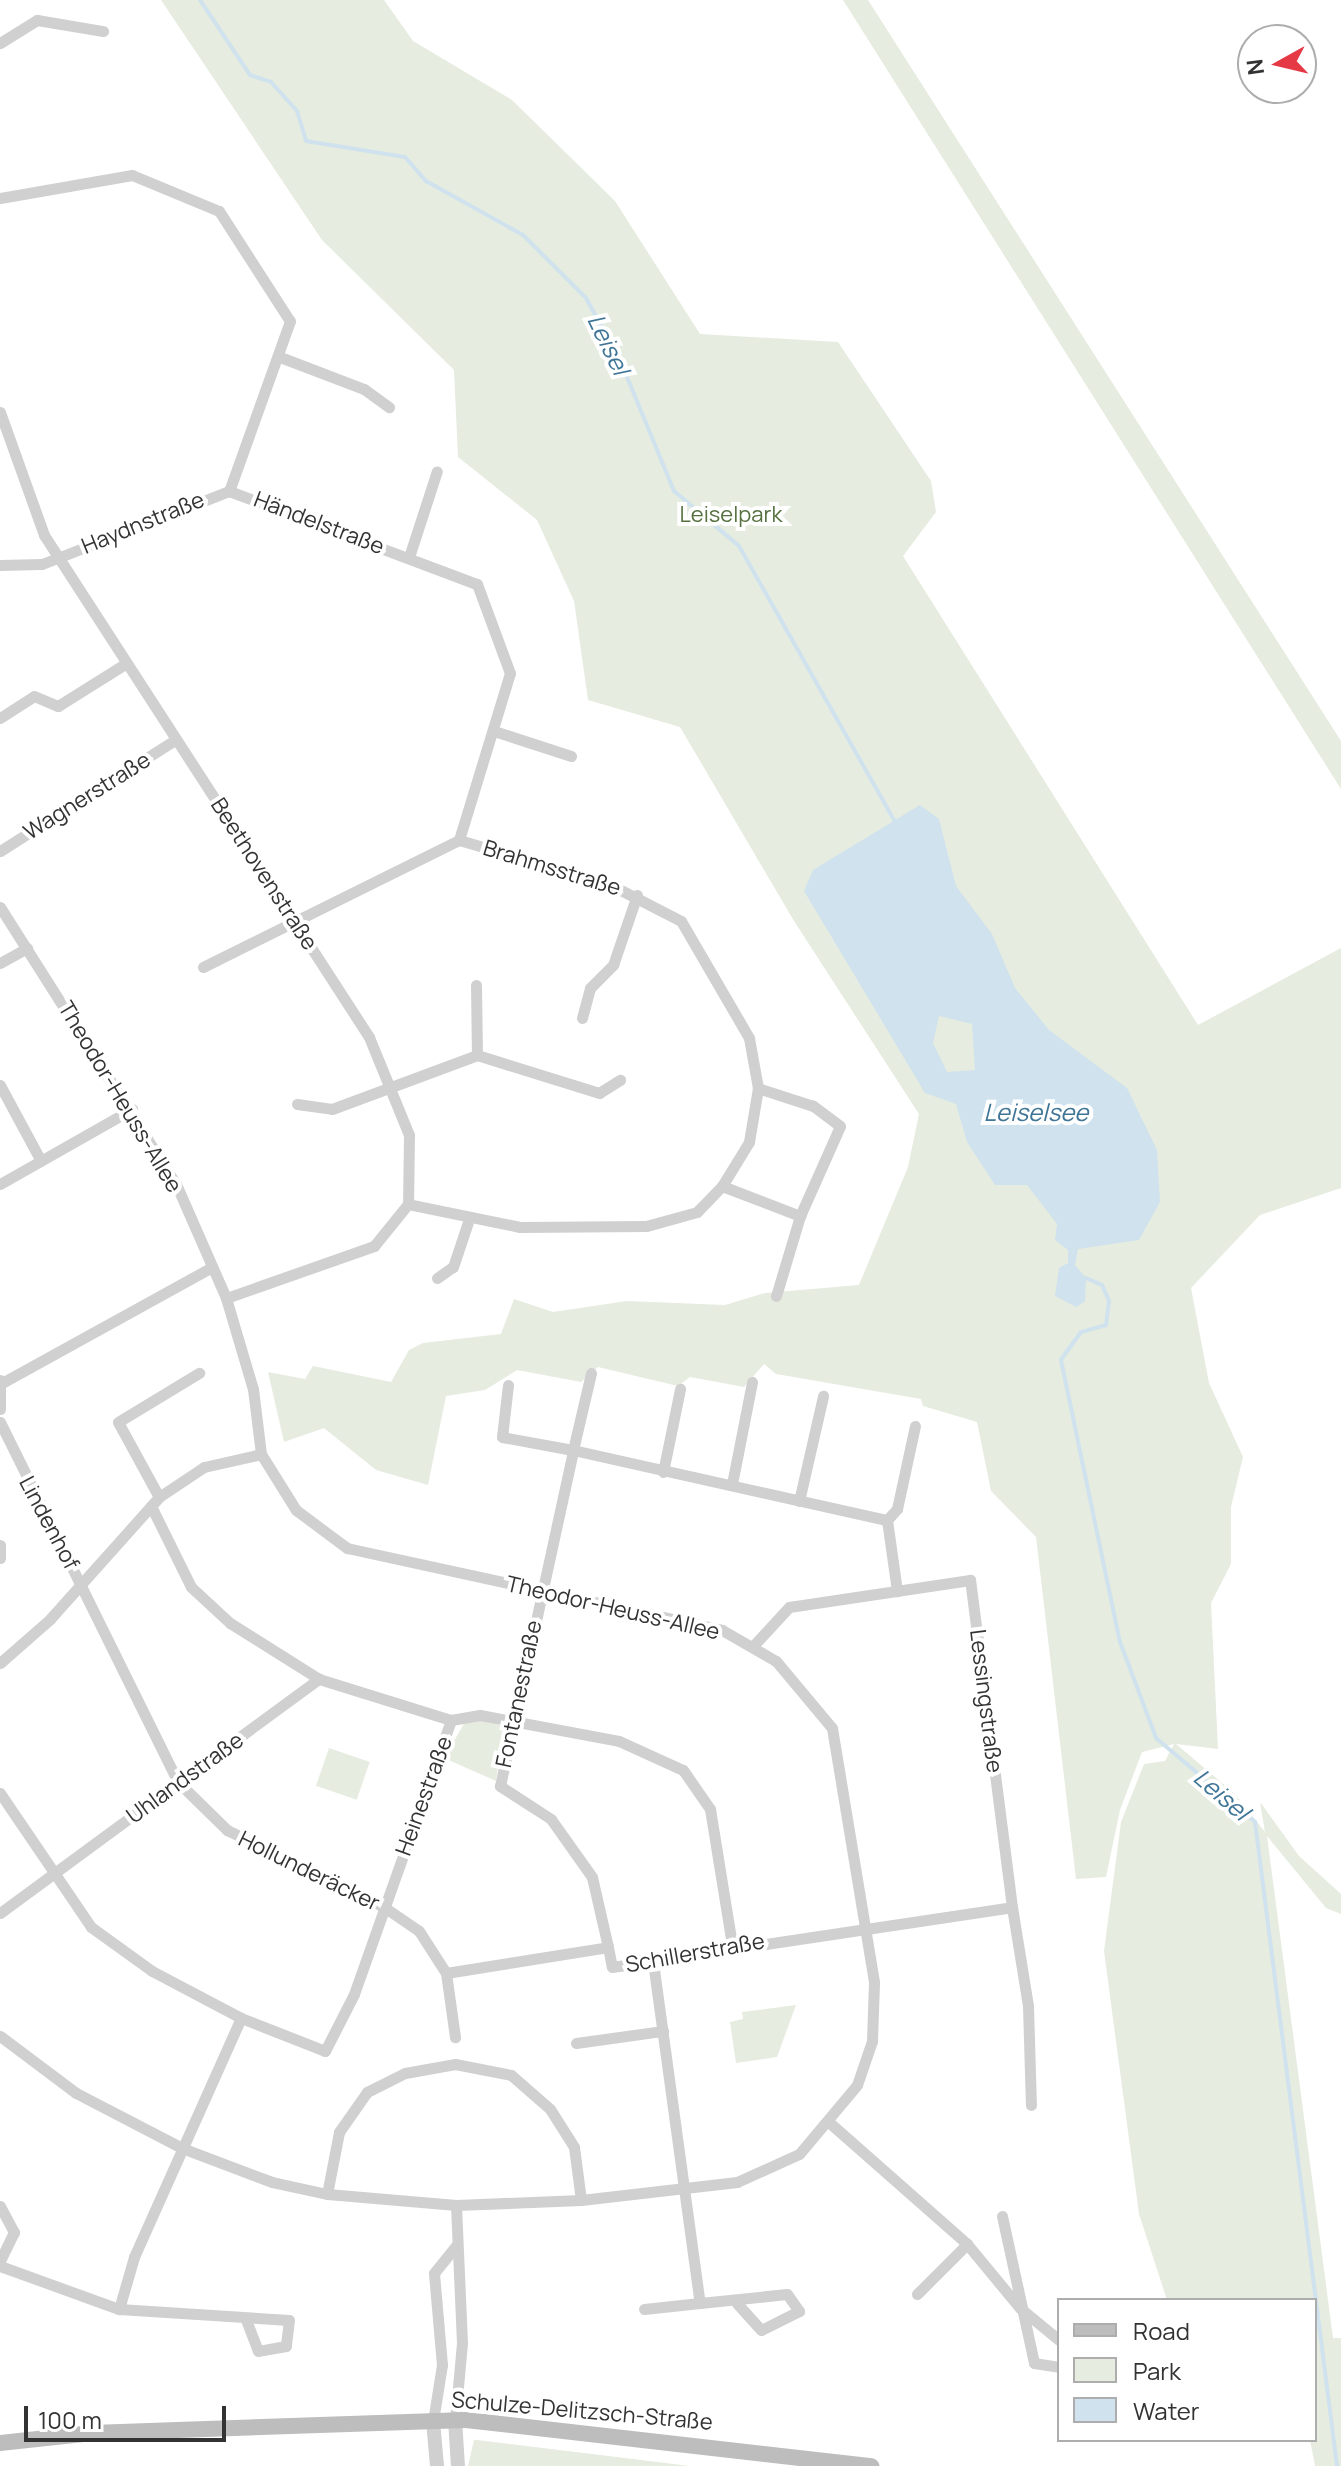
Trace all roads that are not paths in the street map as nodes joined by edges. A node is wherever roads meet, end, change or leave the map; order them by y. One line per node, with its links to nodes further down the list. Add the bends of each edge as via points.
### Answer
1 (103, 31): 2 (street, via 37,20)
2 (0, 43)
3 (0, 198): 4 (street, Haydnstraße, via 132,175 210,205 288,311)
4 (280, 357): 5 (street, via 364,389); 8 (street, Haydnstraße)
5 (389, 407)
6 (0, 412): 10 (street, Beethovenstraße, via 15,468)
7 (437, 471): 9 (street, Händelstraße)
8 (229, 491): 9 (street, Händelstraße); 10 (street, Haydnstraße)
9 (409, 557): 14 (street, Händelstraße, via 477,584 510,673)
10 (57, 558): 11 (street); 12 (street, Beethovenstraße)
11 (0, 565)
12 (125, 664): 13 (street, via 58,706 34,696); 15 (street, Beethovenstraße)
13 (0, 718)
14 (494, 731): 16 (street); 17 (street, Händelstraße)
15 (175, 740): 18 (street, Wagnerstraße); 21 (street, Beethovenstraße)
16 (571, 756)
17 (459, 840): 19 (street, Brahmsstraße); 21 (street, Brahmsstraße)
18 (0, 851)
19 (637, 895): 26 (street, Brahmsstraße, via 613,965 590,988); 30 (street, Brahmsstraße, via 681,921 727,991 749,1038)
20 (0, 907): 22 (street, Theodor-Heuss-Allee)
21 (294, 918): 24 (street, Brahmsstraße); 31 (street, Beethovenstraße)
22 (27, 948): 23 (street); 34 (street, Theodor-Heuss-Allee)
23 (0, 963)
24 (203, 967)
25 (476, 985): 27 (street)
26 (582, 1018)
27 (477, 1055): 28 (street, via 599,1093); 31 (street)
28 (620, 1080)
29 (0, 1085): 33 (street)
30 (758, 1088): 38 (street, Brahmsstraße, via 749,1142); 40 (street, via 813,1106 840,1126)
31 (394, 1089): 32 (street, via 332,1109); 39 (street, Beethovenstraße, via 409,1135)
32 (297, 1104)
33 (12, 1107): 35 (street); 36 (street)
34 (132, 1109): 36 (street); 42 (street, Theodor-Heuss-Allee)
35 (0, 1114)
36 (41, 1161): 37 (street)
37 (0, 1184)
38 (722, 1186): 40 (street); 41 (street, Brahmsstraße, via 697,1212 646,1226)
39 (408, 1204): 41 (street, Brahmsstraße); 45 (street, via 374,1246)
40 (800, 1216): 44 (street)
41 (468, 1222): 43 (street, via 453,1267)
42 (212, 1267): 45 (street, Theodor-Heuss-Allee); 48 (street)
43 (437, 1278)
44 (776, 1296)
45 (226, 1298): 58 (street, Theodor-Heuss-Allee, via 253,1389)
46 (199, 1373): 62 (street, via 118,1422)
47 (591, 1373): 57 (street, Fontanestraße)
48 (1, 1381): 53 (street)
49 (752, 1382): 60 (street)
50 (508, 1385): 57 (street, via 502,1437)
51 (680, 1389): 59 (street)
52 (823, 1396): 61 (street)
53 (0, 1409)
54 (0, 1422): 56 (street, Lindenhof)
55 (915, 1426): 63 (street, via 897,1509)
56 (2, 1442): 66 (street, Lindenhof)
57 (573, 1450): 59 (street); 68 (street, Fontanestraße)
58 (261, 1454): 62 (street, via 204,1467); 68 (street, Theodor-Heuss-Allee, via 296,1510 325,1538)
59 (663, 1472): 60 (street)
60 (732, 1484): 61 (street)
61 (799, 1501): 63 (street)
62 (155, 1502): 66 (street); 71 (street, via 191,1587 230,1623)
63 (887, 1520): 67 (street)
64 (0, 1545): 65 (street)
65 (0, 1558)
66 (80, 1581): 70 (street, via 50,1619); 74 (street, Hollunderäcker)
67 (897, 1591): 69 (street, Lessingstraße, via 789,1607); 78 (street, Lessingstraße, via 970,1580)
68 (541, 1592): 69 (street, Theodor-Heuss-Allee, via 722,1630); 73 (street, Fontanestraße)
69 (754, 1645): 80 (street, Theodor-Heuss-Allee, via 806,1690 832,1728)
70 (0, 1663)
71 (319, 1679): 72 (street); 74 (street, Uhlandstraße)
72 (451, 1720): 73 (street, Heinestraße); 77 (street, Heinestraße)
73 (512, 1720): 81 (street, Heinestraße, via 619,1741 683,1770 710,1809); 82 (street, Fontanestraße, via 500,1786 551,1819 592,1877)
74 (178, 1782): 76 (street, Uhlandstraße); 77 (street, Hollunderäcker, via 227,1830)
75 (0, 1793): 76 (street)
76 (50, 1874): 79 (street, Uhlandstraße); 85 (street, Heinestraße, via 91,1927 152,1971)
77 (384, 1907): 84 (street, Hollunderäcker, via 419,1931); 85 (street, Heinestraße, via 354,1994 325,2051)
78 (1012, 1907): 80 (street); 90 (street, via 1028,2006)
79 (0, 1913)
80 (866, 1926): 81 (street, Schillerstraße); 91 (street, Theodor-Heuss-Allee, via 872,2041 857,2085)
81 (732, 1945): 83 (street, Schillerstraße)
82 (608, 1947): 83 (street, Schillerstraße, via 612,1967); 84 (street, Schillerstraße)
83 (653, 1962): 86 (street)
84 (446, 1973): 88 (street, Hollunderäcker)
85 (241, 2018): 92 (street)
86 (663, 2031): 89 (street); 93 (street)
87 (0, 2036): 92 (street, Theodor-Heuss-Allee, via 76,2093)
88 (455, 2037)
89 (576, 2043)
90 (1031, 2105)
91 (831, 2124): 93 (street, Theodor-Heuss-Allee, via 771,2171); 99 (street)
92 (182, 2148): 94 (street, Theodor-Heuss-Allee); 106 (street)
93 (684, 2190): 95 (street, Theodor-Heuss-Allee); 103 (street)
94 (327, 2194): 95 (street, via 339,2132 367,2092 416,2069 455,2064 511,2075 550,2109 574,2147); 96 (street, Theodor-Heuss-Allee)
95 (581, 2200): 96 (street, Theodor-Heuss-Allee)
96 (456, 2205): 100 (street)
97 (0, 2206): 101 (street, via 14,2232)
98 (1002, 2216): 105 (street)
99 (967, 2244): 102 (street); 105 (street)
100 (457, 2245): 110 (street, via 434,2273); 111 (street, via 462,2343)
101 (0, 2264): 106 (street)
102 (917, 2294)
103 (700, 2303): 104 (street); 107 (street)
104 (737, 2303): 104 (street, via 761,2330 799,2311 787,2294)
105 (1020, 2308): 109 (street); 112 (street, via 1034,2363)
106 (119, 2309): 108 (street)
107 (644, 2309)
108 (246, 2319)
109 (1057, 2338)
110 (442, 2365): 111 (street); 114 (street)
111 (456, 2365): 113 (street)
112 (1057, 2367)
113 (455, 2420): 114 (main road, Schulze-Delitzsch-Straße); 117 (street); 118 (main road, Schulze-Delitzsch-Straße, via 606,2431)
114 (433, 2421): 115 (main road, Schulze-Delitzsch-Straße, via 92,2433); 116 (street)
115 (0, 2443)
116 (437, 2466)
117 (458, 2466)
118 (871, 2466)

